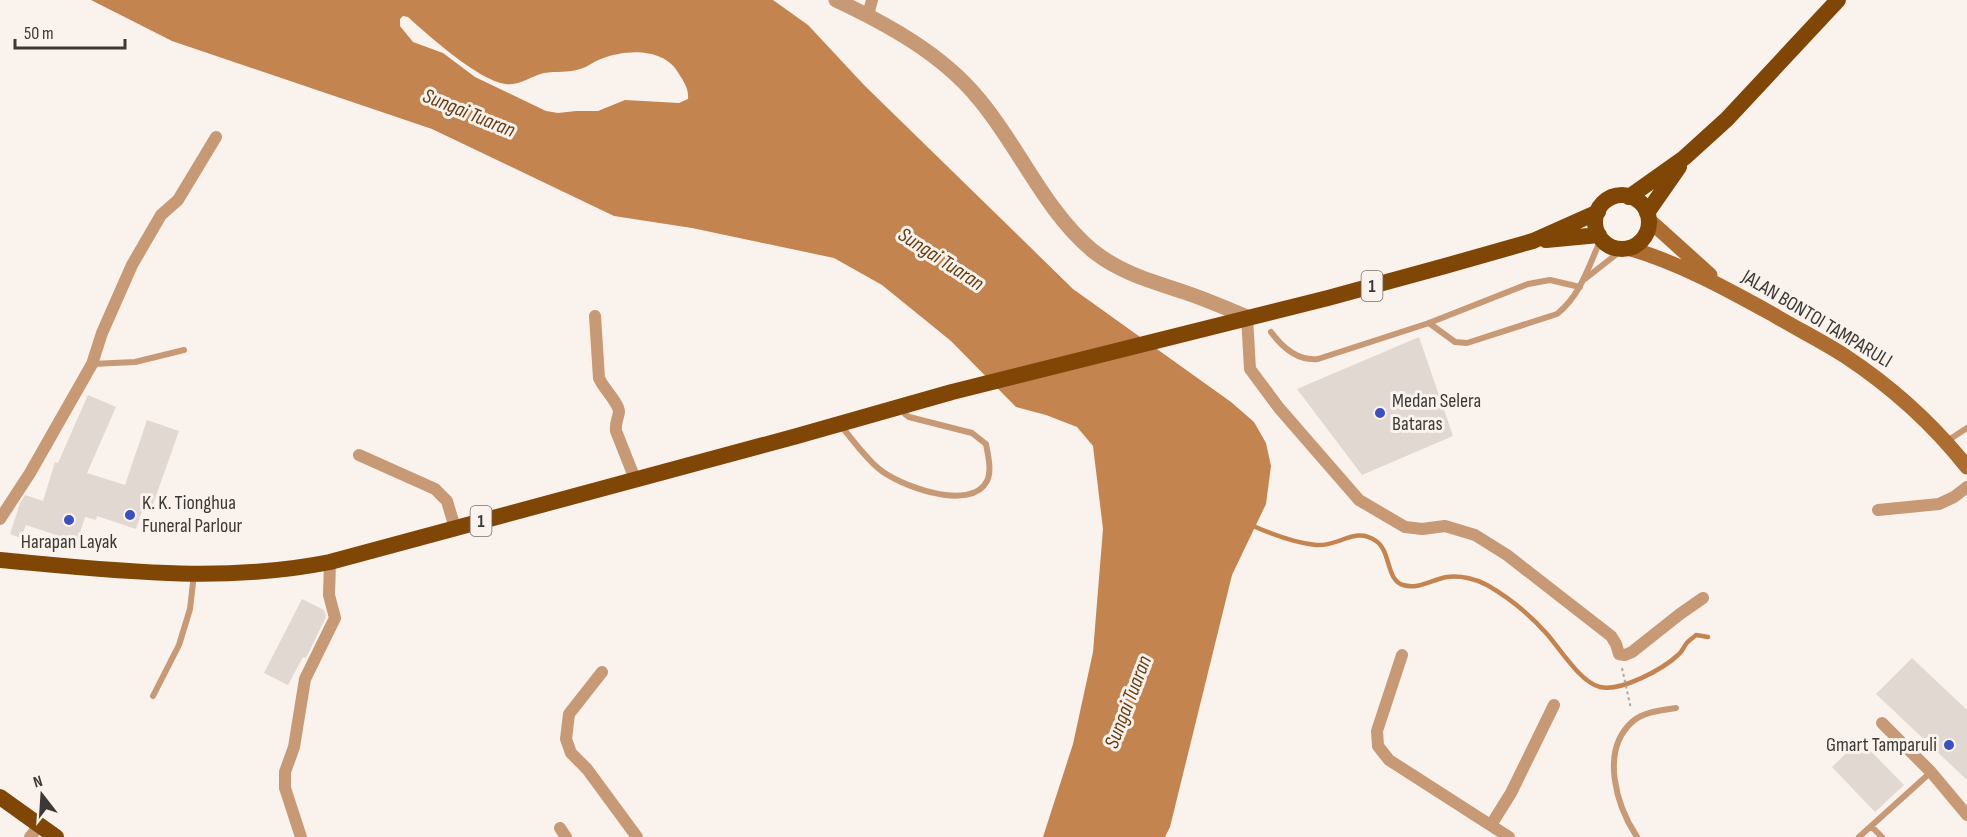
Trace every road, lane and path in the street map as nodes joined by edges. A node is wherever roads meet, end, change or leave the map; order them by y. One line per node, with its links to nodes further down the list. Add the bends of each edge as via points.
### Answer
1 (836, 0): 4 (street)
2 (872, 0): 4 (street)
3 (1838, 0): 6 (highway, 1, via 1727,119)
4 (868, 15): 17 (street, via 955,73 980,99 1049,202 1093,250 1138,278)
5 (216, 137): 21 (street, via 178,200 161,215 132,265)
6 (1684, 158): 7 (highway, 1); 9 (highway, 1)
7 (1629, 197): 8 (highway, 1, via 1611,198); 9 (highway, via 1640,203)
8 (1598, 212): 10 (highway, via 1596,228); 11 (highway, 1)
9 (1648, 216): 12 (highway, 1, via 1648,231 1642,240); 14 (main road, JALAN BONTOI TAMPARULI)
10 (1600, 237): 11 (highway, 1); 12 (highway, 1, via 1607,244); 13 (lane)
11 (1533, 241): 17 (highway, 1)
12 (1625, 249): 13 (lane); 14 (main road, JALAN BONTOI TAMPARULI, via 1655,256)
13 (1584, 279): 15 (lane)
14 (1721, 285): 25 (main road, JALAN BONTOI TAMPARULI, via 1862,367 1910,404)
15 (1580, 286): 18 (lane, via 1550,280 1528,284); 18 (lane, via 1557,314 1467,343 1455,342)
16 (595, 316): 28 (street, via 599,378 619,411 616,431)
17 (1248, 317): 22 (highway, 1); 37 (street, via 1250,369 1359,500 1405,527 1445,526 1475,535 1507,555 1611,636)
18 (1429, 323): 19 (lane, via 1309,360 1279,343)
19 (1270, 332)
20 (184, 350): 21 (lane, via 135,362)
21 (92, 364): 31 (street)
22 (903, 405): 23 (highway, 1); 23 (lane, via 909,417 972,433 986,444 987,481 978,491 955,497 920,491 879,469)
23 (839, 424): 28 (highway, 1)
24 (1967, 428): 25 (lane)
25 (1947, 441): 27 (main road, JALAN BONTOI TAMPARULI)
26 (359, 455): 32 (street, via 435,489 447,501)
27 (1967, 466)
28 (635, 479): 32 (highway, 1)
29 (1967, 487): 30 (street, via 1939,504)
30 (1878, 510)
31 (0, 519)
32 (455, 528): 34 (highway, 1)
33 (0, 560): 35 (highway, 1)
34 (330, 562): 35 (highway, 1, via 261,572); 52 (street, via 329,595 335,618 305,679 294,747 285,772 285,788)
35 (194, 573): 40 (lane, via 190,609 179,645)
36 (1703, 598): 37 (street, via 1632,652)
37 (1619, 654): 43 (path)
38 (1402, 655): 48 (street, via 1377,731 1378,746 1389,760)
39 (602, 672): 53 (street, via 569,714 566,739 571,753)
40 (153, 696)
41 (1554, 705): 48 (street)
42 (1676, 708): 43 (lane, via 1654,711)
43 (1633, 721): 55 (lane, via 1617,741 1613,765 1622,804)
44 (1882, 723): 45 (street)
45 (1931, 772): 47 (street); 49 (lane)
46 (0, 797): 50 (highway)
47 (1967, 815)
48 (1491, 825): 54 (street)
49 (1871, 826): 56 (lane); 57 (lane)
50 (34, 831): 51 (highway)
51 (56, 837)
52 (300, 837)
53 (637, 837)
54 (1509, 837)
55 (1637, 837)
56 (1859, 837)
57 (1882, 837)

